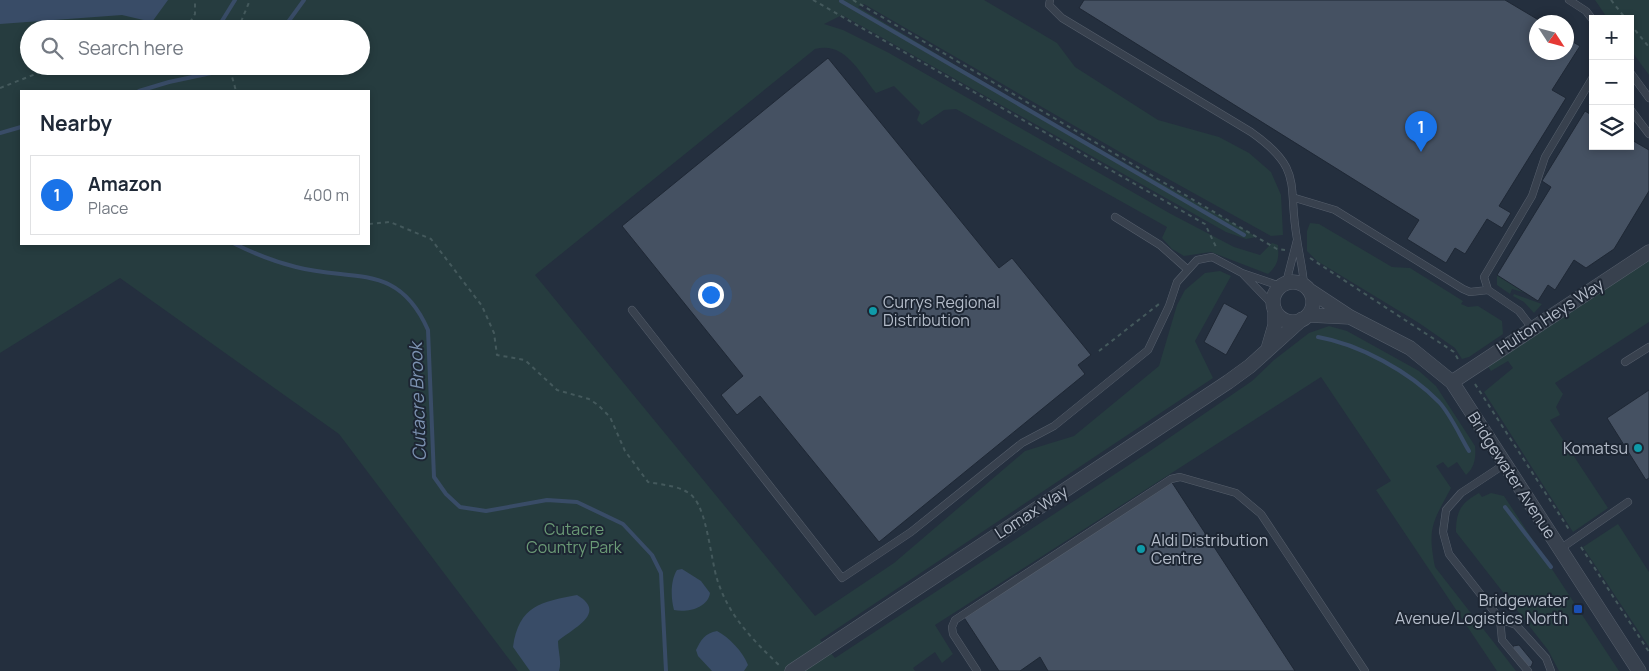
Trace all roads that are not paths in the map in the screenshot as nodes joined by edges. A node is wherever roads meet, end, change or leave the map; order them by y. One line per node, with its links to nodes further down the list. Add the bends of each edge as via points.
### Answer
1 (1050, 0): 9 (lane, via 1049,5 1062,18 1268,143 1287,166)
2 (1569, 0): 3 (lane)
3 (1589, 15)
4 (1634, 77): 6 (lane)
5 (1589, 84): 17 (lane, via 1545,157 1532,196 1486,269 1484,277)
6 (1649, 98)
7 (1634, 114): 8 (lane)
8 (1649, 134)
9 (1294, 198): 11 (lane); 17 (lane, via 1335,210 1462,289 1470,292)
10 (1115, 217): 13 (lane, via 1160,244)
11 (1297, 240): 15 (lane); 16 (lane)
12 (1649, 252): 22 (street, Hulton Heys Way)
13 (1187, 269): 14 (lane, via 1197,260 1212,257); 19 (lane, via 1177,282 1148,350 1054,426 1022,443 911,532 842,578)
14 (1242, 273): 15 (lane); 18 (lane)
15 (1283, 284): 16 (street, via 1292,281); 18 (street, via 1274,295)
16 (1307, 287): 20 (street, via 1313,303); 21 (street, Bridgewater Avenue)
17 (1488, 290): 22 (lane, via 1519,311)
18 (1274, 308): 20 (street, via 1283,319 1296,322); 24 (street, via 1275,325)
19 (632, 310)
20 (1305, 317): 21 (street, Bridgewater Avenue); 24 (street, Lomax Way)
21 (1350, 317): 26 (street, Bridgewater Avenue, via 1410,348)
22 (1532, 328): 26 (street, Hulton Heys Way)
23 (1649, 347): 25 (lane)
24 (1267, 349): 31 (street, Lomax Way, via 1228,382)
25 (1625, 362)
26 (1452, 382): 27 (street, Bridgewater Avenue)
27 (1505, 464): 29 (street, Bridgewater Avenue); 30 (lane, via 1461,493 1446,510 1443,532 1449,554)
28 (1628, 502): 29 (lane)
29 (1560, 549): 36 (street, Bridgewater Avenue)
30 (1500, 619): 34 (lane, via 1502,640); 35 (lane, via 1516,625 1546,658)
31 (787, 669)
32 (977, 671): 33 (lane, via 952,634 955,620 1180,476 1236,493 1261,514)
33 (1366, 671)
34 (1528, 671)
35 (1552, 671)
36 (1639, 671)

